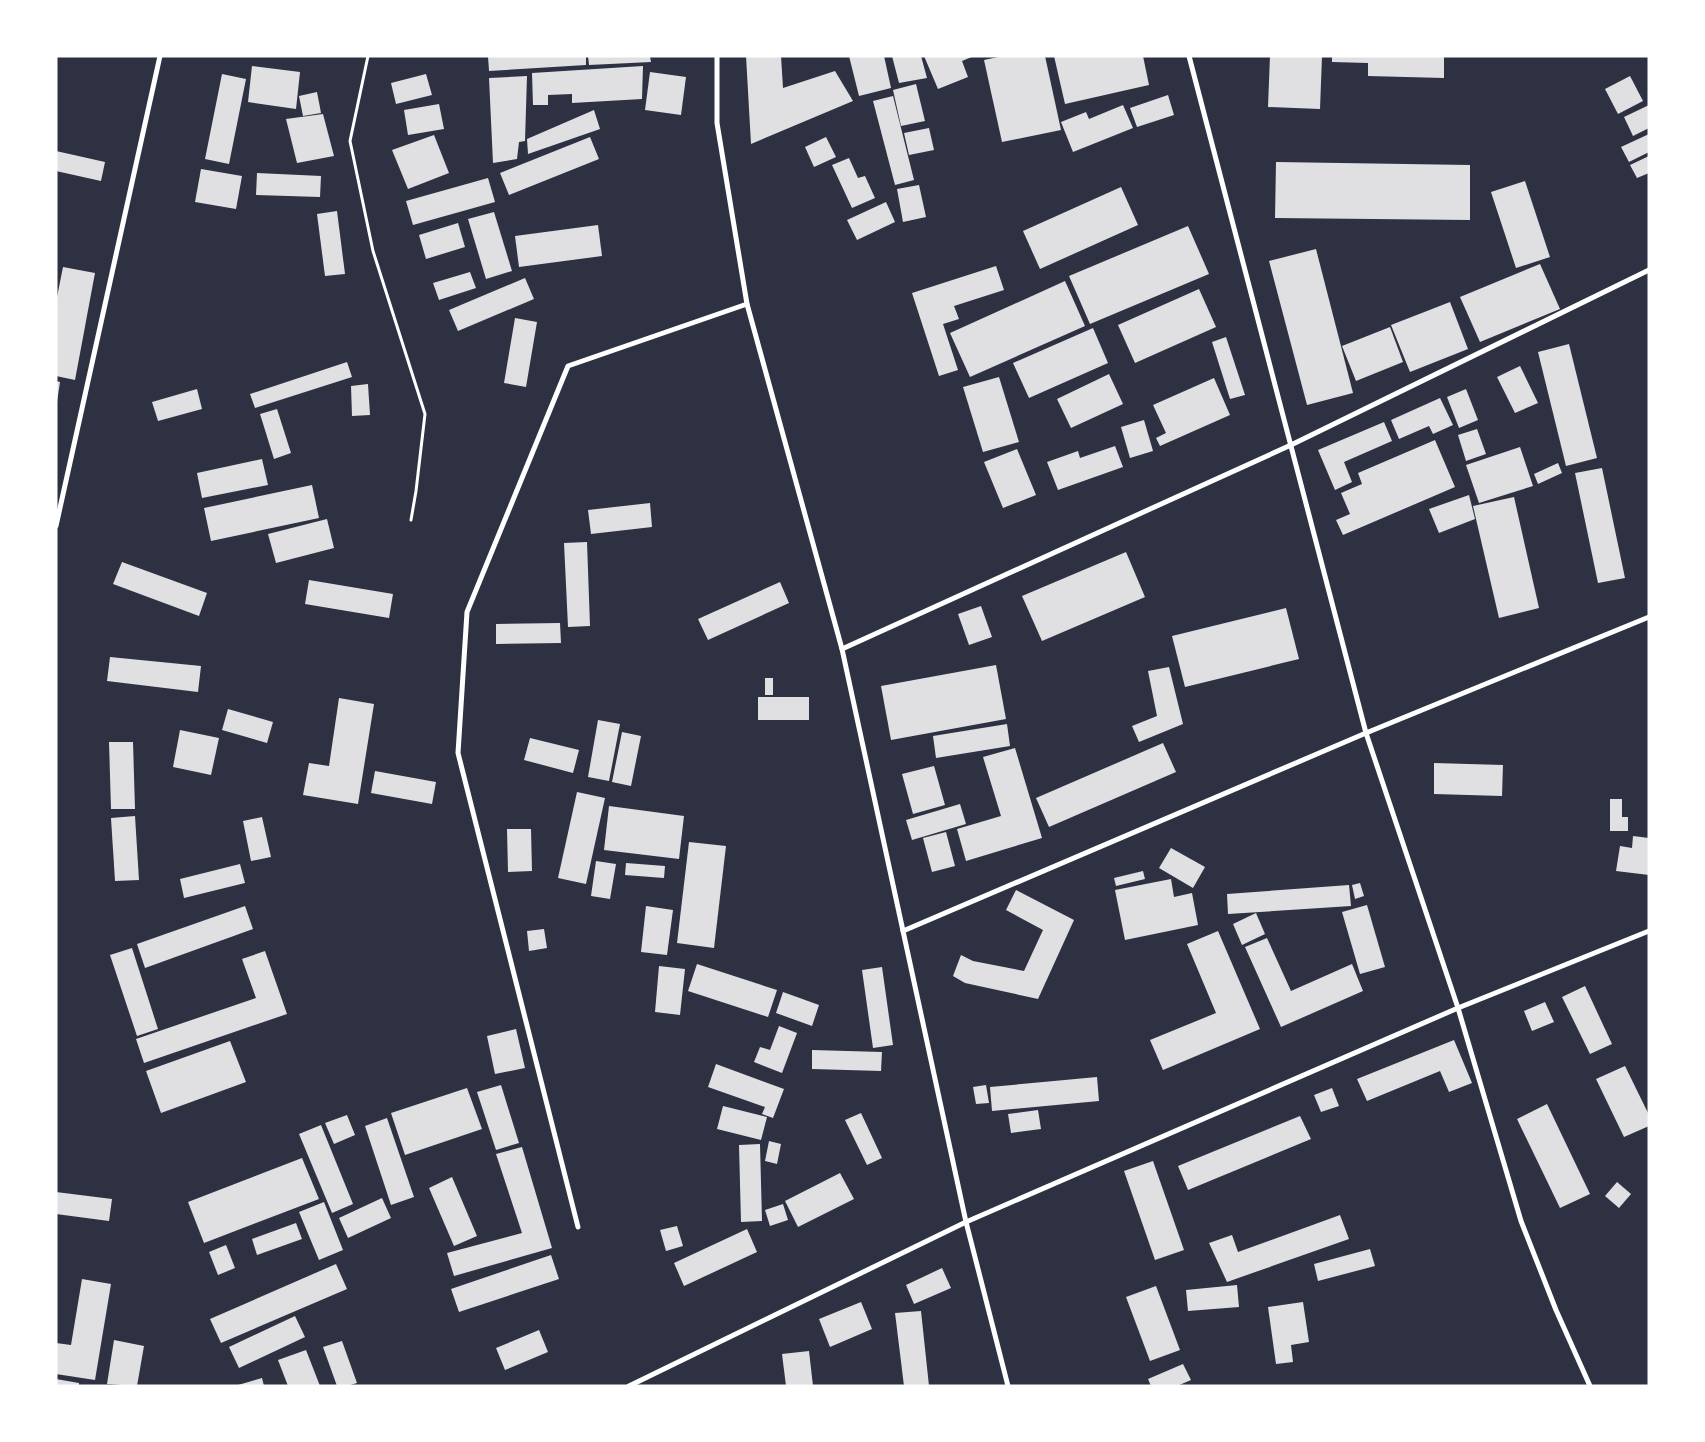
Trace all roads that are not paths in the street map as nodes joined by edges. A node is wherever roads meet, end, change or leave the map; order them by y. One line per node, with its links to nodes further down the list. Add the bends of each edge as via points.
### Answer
1 (160, 56): 7 (street)
2 (717, 56): 5 (street, via 717,123)
3 (1189, 56): 6 (street)
4 (1649, 270): 6 (street)
5 (747, 304): 9 (street); 15 (street, via 568,366 467,612 458,754)
6 (1292, 445): 9 (street); 10 (street)
7 (56, 526)
8 (1649, 617): 10 (street)
9 (842, 648): 11 (street)
10 (1366, 733): 11 (street); 13 (street)
11 (903, 931): 14 (street)
12 (1649, 931): 13 (street)
13 (1458, 1008): 14 (street); 19 (street, via 1521,1222)
14 (966, 1222): 16 (street); 18 (street)
15 (578, 1227)
16 (640, 1383): 17 (street)
17 (629, 1386)
18 (1008, 1386)
19 (1590, 1386)

